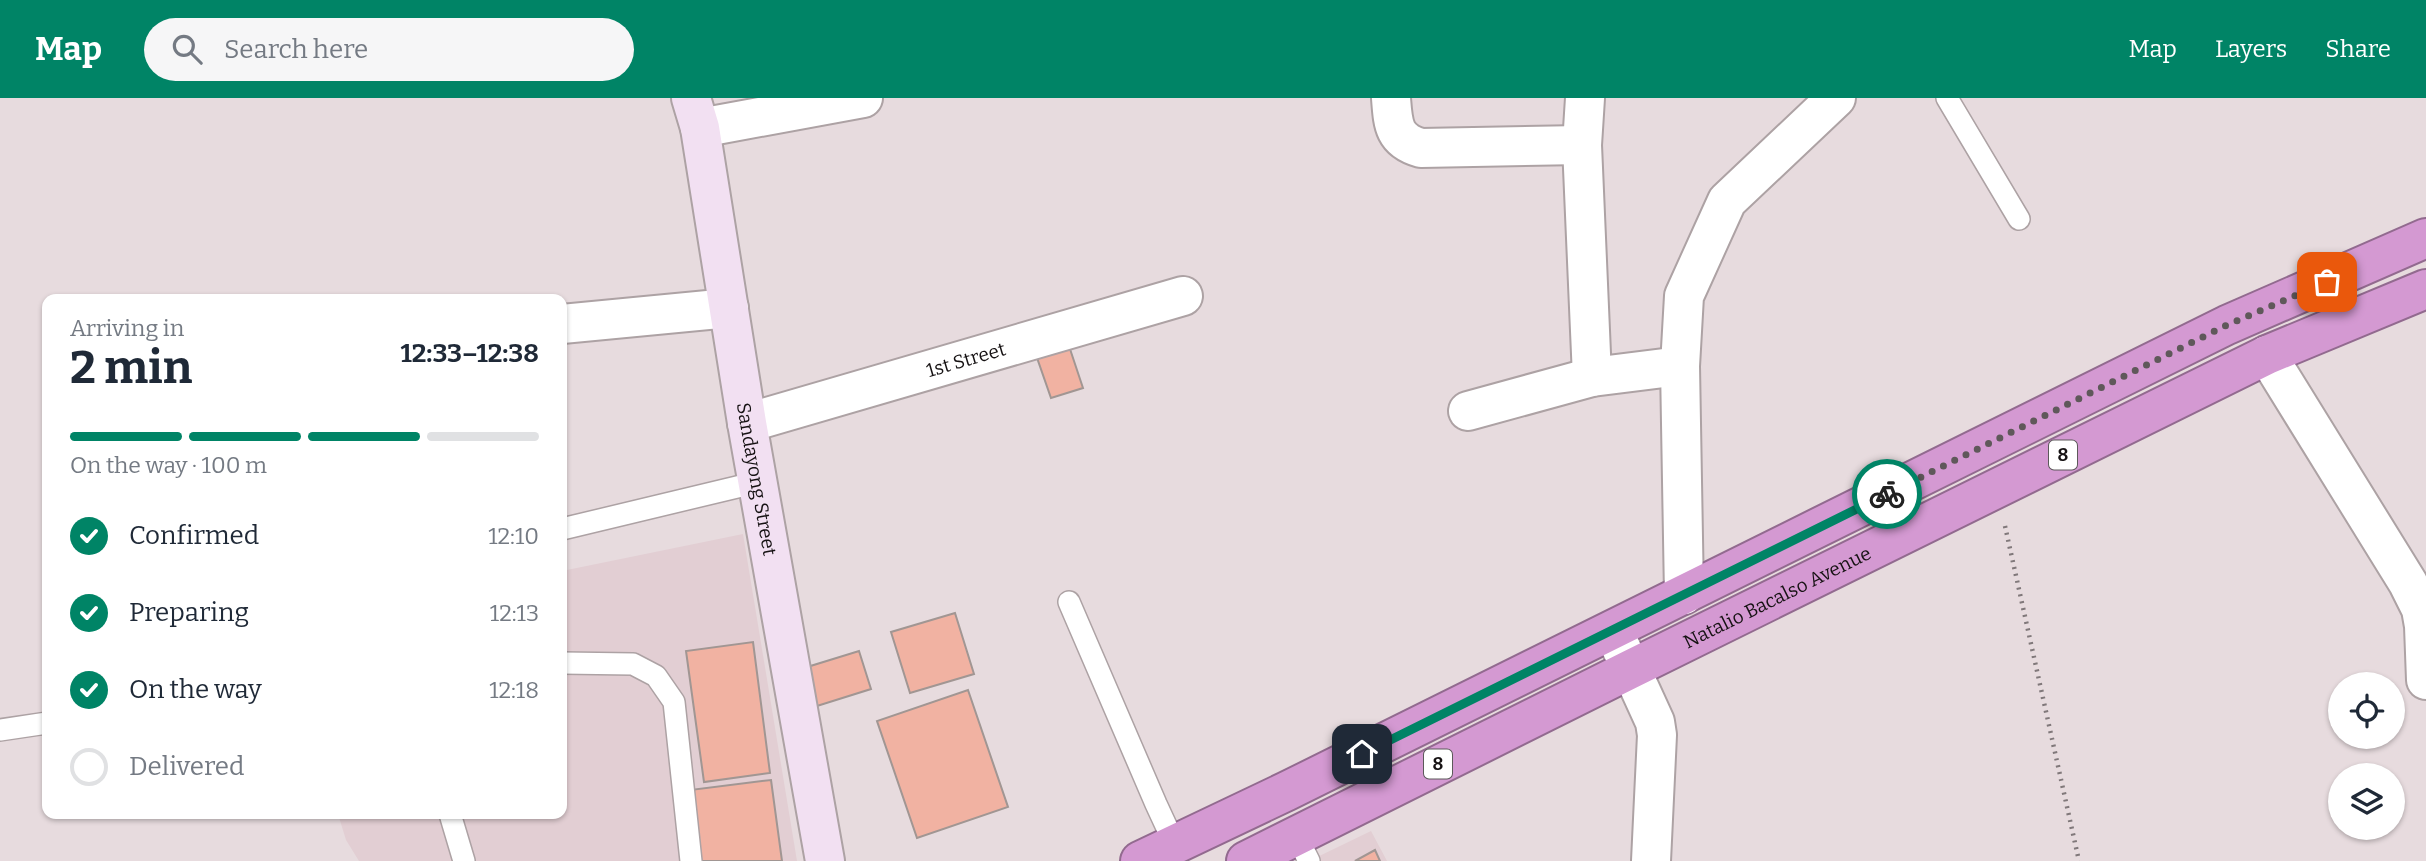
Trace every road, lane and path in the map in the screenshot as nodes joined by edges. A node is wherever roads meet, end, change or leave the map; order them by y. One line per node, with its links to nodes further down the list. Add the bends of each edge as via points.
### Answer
1 (863, 98): 6 (street)
2 (1391, 98): 7 (street, via 1392,125 1408,145)
3 (1585, 98): 7 (street)
4 (1836, 98): 15 (street, via 1727,201 1684,296)
5 (1947, 98): 8 (lane)
6 (695, 113): 12 (street, Sandayong Street)
7 (1582, 145): 16 (street)
8 (2019, 219)
9 (2426, 238): 23 (highway, 8, via 2227,325)
10 (2426, 289): 14 (highway, Natalio Bacalso Avenue / 8)
11 (1183, 296): 18 (street, 1st Street)
12 (729, 309): 13 (street); 18 (street, Sandayong Street)
13 (567, 324)
14 (2267, 355): 20 (highway, Natalio Bacalso Avenue / 8); 22 (street)
15 (1680, 366): 16 (street); 23 (street)
16 (1592, 377): 17 (street)
17 (1468, 411)
18 (747, 423): 19 (street, Sandayong Street)
19 (758, 482): 21 (lane); 36 (street, Sandayong Street)
20 (1996, 488): 27 (highway, Natalio Bacalso Avenue / 8); 40 (path)
21 (567, 528)
22 (2417, 581): 28 (street)
23 (1684, 595): 25 (highway, 8)
24 (1069, 602): 32 (lane)
25 (1613, 630): 27 (street); 32 (highway, 8)
26 (567, 663): 35 (lane, via 634,664 656,676 674,702)
27 (1631, 668): 33 (highway, Natalio Bacalso Avenue / 8); 39 (street, via 1652,711 1657,735)
28 (2426, 680)
29 (42, 724): 30 (lane)
30 (0, 730)
31 (451, 819): 34 (lane)
32 (1175, 845): 37 (highway, 8)
33 (1303, 848): 38 (highway, Natalio Bacalso Avenue / 8)
34 (464, 861)
35 (691, 861)
36 (825, 861)
37 (1140, 861)
38 (1246, 861)
39 (1651, 861)
40 (2079, 861)

